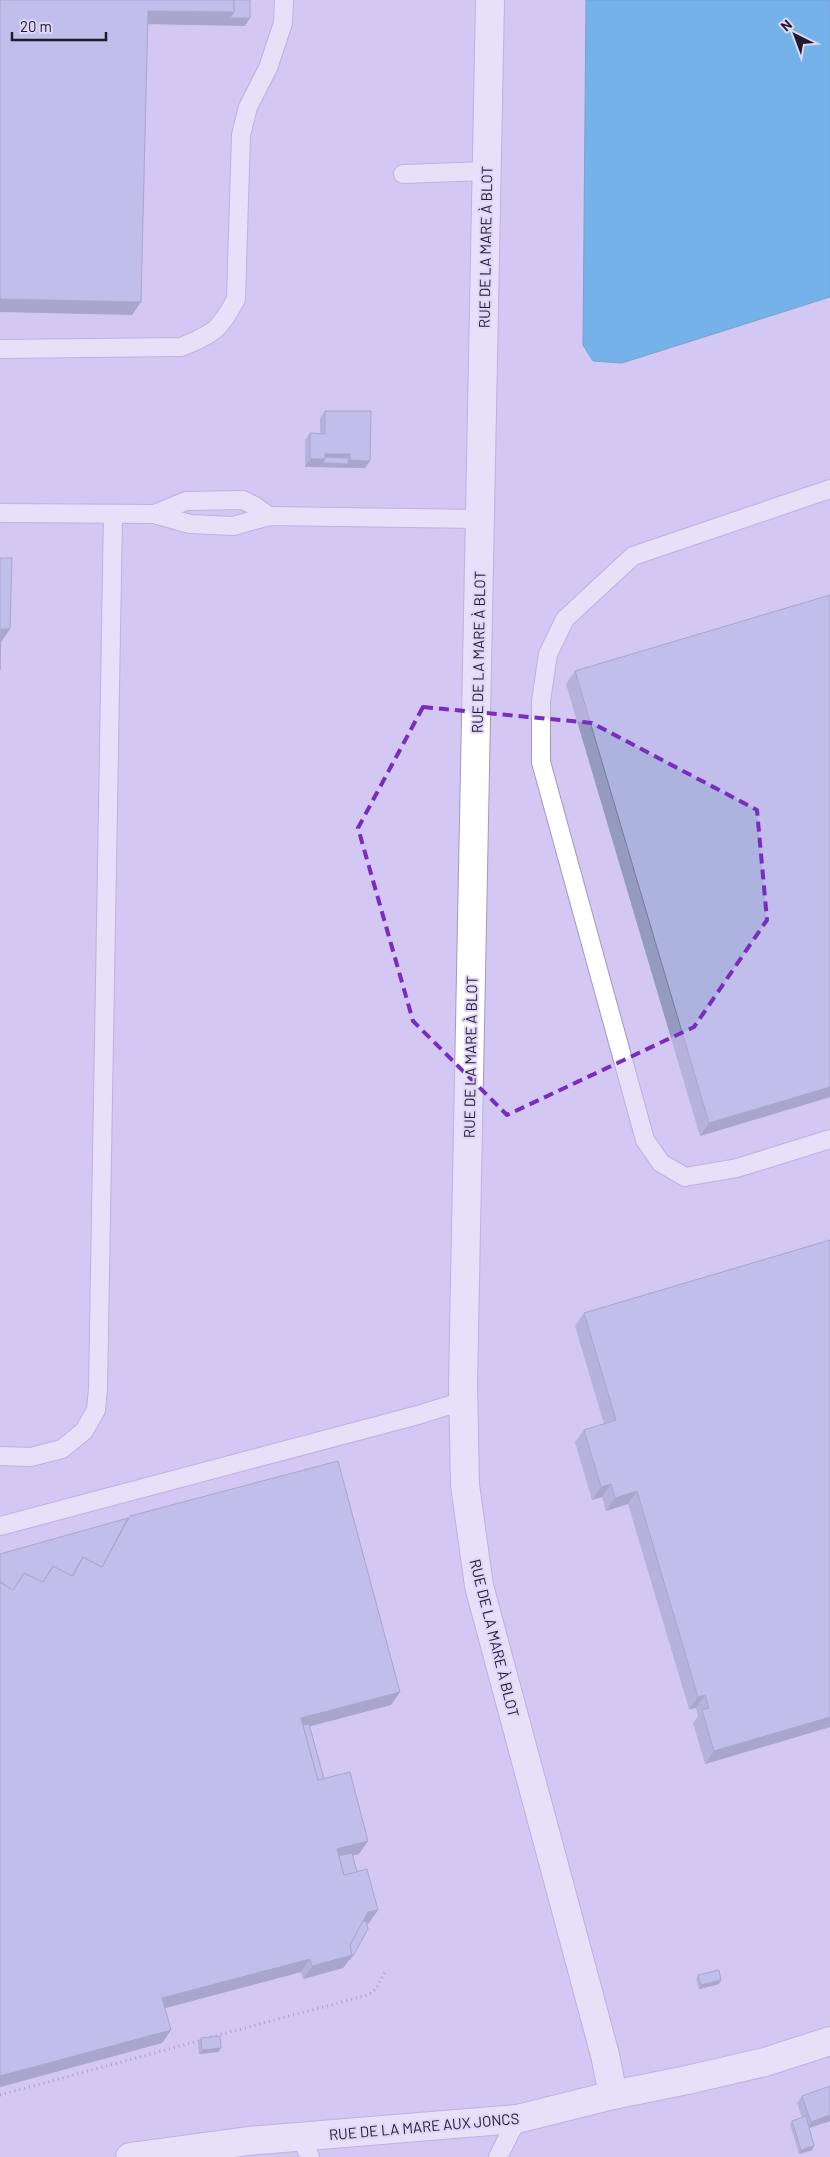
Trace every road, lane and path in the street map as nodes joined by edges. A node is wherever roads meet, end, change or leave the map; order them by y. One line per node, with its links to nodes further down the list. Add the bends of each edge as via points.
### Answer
1 (284, 0): 5 (lane, via 284,23 268,68 248,107 242,135 236,299 225,321 206,337 181,347)
2 (490, 0): 3 (street, RUE DE LA MARE À BLOT)
3 (487, 171): 4 (lane); 11 (street, RUE DE LA MARE À BLOT)
4 (404, 174)
5 (0, 350)
6 (830, 489): 12 (lane, via 634,556 565,619 548,654 541,701 541,762 645,1140 660,1163 685,1177 737,1168)
7 (0, 513): 8 (lane)
8 (113, 514): 9 (lane); 14 (lane, via 96,1410 84,1431 62,1449 31,1457)
9 (154, 514): 10 (lane, via 190,524 233,526); 10 (lane, via 186,501 243,500)
10 (269, 516): 11 (lane)
11 (480, 519): 13 (street, RUE DE LA MARE À BLOT)
12 (830, 1139)
13 (463, 1401): 15 (lane); 19 (street, RUE DE LA MARE À BLOT, via 464,1485 479,1586 605,2055)
14 (0, 1456)
15 (0, 1526)
16 (386, 1970): 18 (path, via 376,1989 355,2000)
17 (830, 2041): 19 (street, RUE DE LA MARE AUX JONCS, via 765,2062)
18 (0, 2095)
19 (612, 2095): 20 (street, RUE DE LA MARE AUX JONCS)
20 (517, 2119): 21 (street, RUE DE LA MARE AUX JONCS); 23 (lane)
21 (305, 2147): 22 (street, RUE DE LA MARE AUX JONCS, via 248,2141)
22 (130, 2157)
23 (498, 2157)

